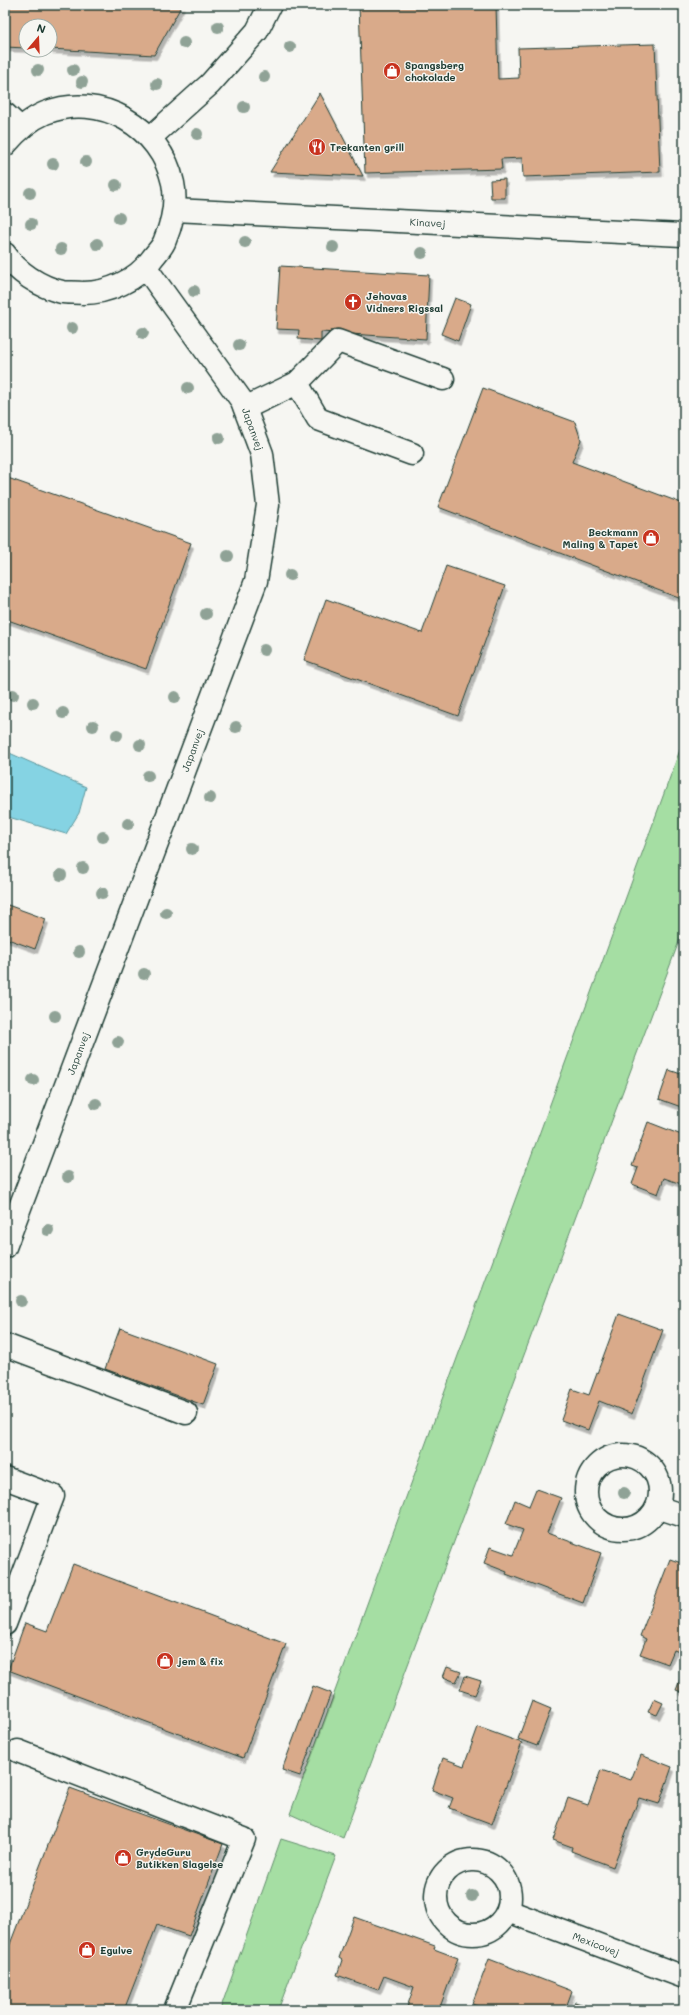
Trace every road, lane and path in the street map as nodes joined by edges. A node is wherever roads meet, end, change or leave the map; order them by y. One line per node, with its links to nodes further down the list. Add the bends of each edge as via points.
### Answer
1 (270, 5): 3 (street, via 257,31 215,78)
2 (13, 121): 3 (street, via 73,106 102,108 128,119); 4 (street)
3 (151, 137): 5 (street, via 165,159 173,184)
4 (5, 145)
5 (174, 210): 6 (street, Kinavej); 8 (street, via 165,241)
6 (682, 235)
7 (7, 261): 8 (street, via 34,281 62,292 92,293 121,284)
8 (146, 268): 11 (street, Japanvej)
9 (444, 379): 10 (street, via 338,341)
10 (298, 383): 11 (street); 12 (street, via 318,419)
11 (245, 408): 13 (street, Japanvej, via 262,454 268,505 256,581)
12 (412, 454)
13 (5, 1247)
14 (5, 1345): 15 (street)
15 (186, 1413)
16 (5, 1478): 19 (street, via 53,1496)
17 (658, 1507): 18 (street)
18 (684, 1516)
19 (5, 1624)
20 (18, 1751): 23 (street, via 244,1839)
21 (508, 1911): 22 (street, Mexicovej)
22 (684, 1977)
23 (175, 2010)

